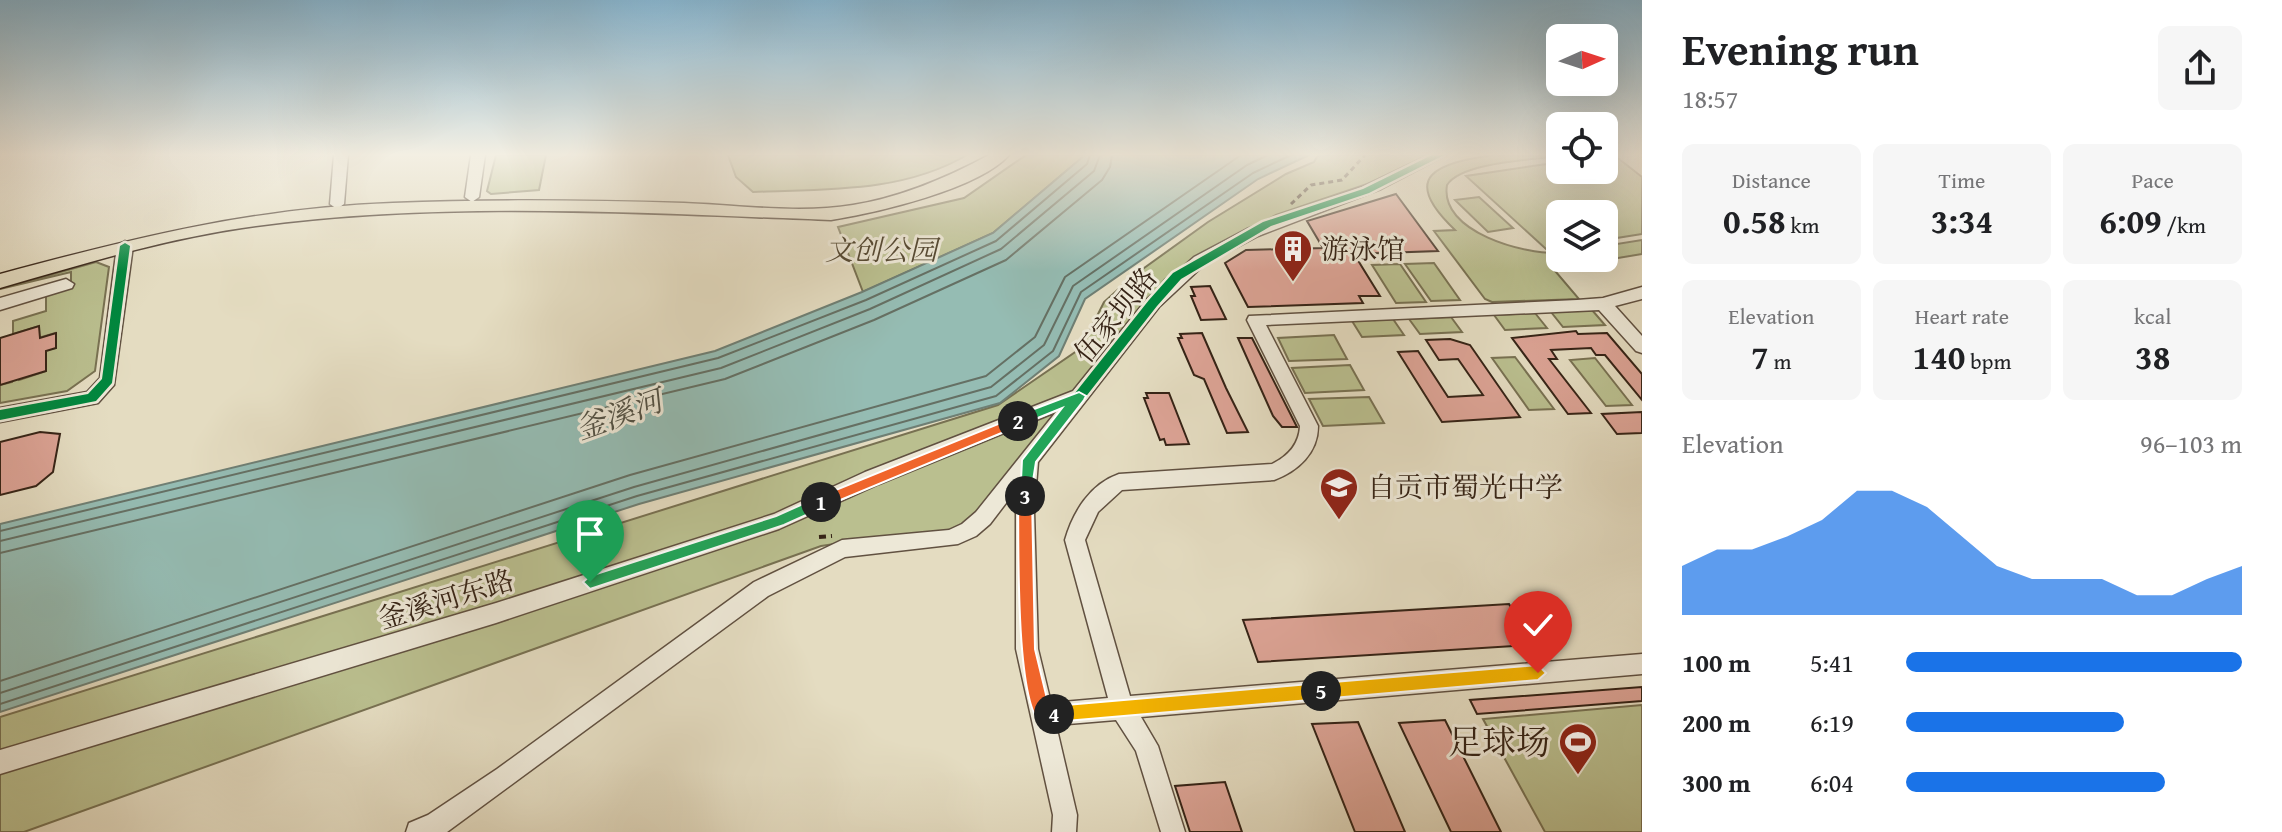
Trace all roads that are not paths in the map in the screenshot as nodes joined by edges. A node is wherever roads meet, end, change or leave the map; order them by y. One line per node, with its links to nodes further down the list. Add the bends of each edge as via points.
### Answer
1 (338, 194): 7 (street)
2 (472, 194): 6 (street)
3 (893, 194): 6 (main road, via 831,204)
4 (924, 194): 8 (main road, via 831,214 470,206 333,213 243,222)
5 (1358, 194): 16 (street, 伍家坝路, via 1267,224 1188,268 1168,284)
6 (472, 197): 7 (main road)
7 (337, 204): 9 (main road, via 186,223)
8 (125, 246): 10 (main road); 17 (street, via 108,380 102,390 92,398)
9 (0, 272)
10 (0, 281)
11 (66, 284): 13 (street)
12 (1642, 293): 14 (street)
13 (0, 304)
14 (1603, 304): 15 (street); 20 (street, via 1255,320 1309,426 1307,441 1291,464 1274,472 1119,482 1103,490 1078,529 1078,554)
15 (1642, 347)
16 (1079, 396): 18 (street, 伍家坝路); 22 (street, 釜溪河东路, via 779,521 496,613)
17 (0, 415)
18 (1029, 460): 21 (street, via 1024,511 1027,649); 23 (street, 伍家坝路, via 969,530 951,538 842,549 761,589 505,777)
19 (1642, 664): 20 (street)
20 (1122, 708): 21 (street); 25 (street, via 1146,746)
21 (1043, 715): 24 (street)
22 (0, 762)
23 (418, 832)
24 (1064, 832)
25 (1173, 832)

